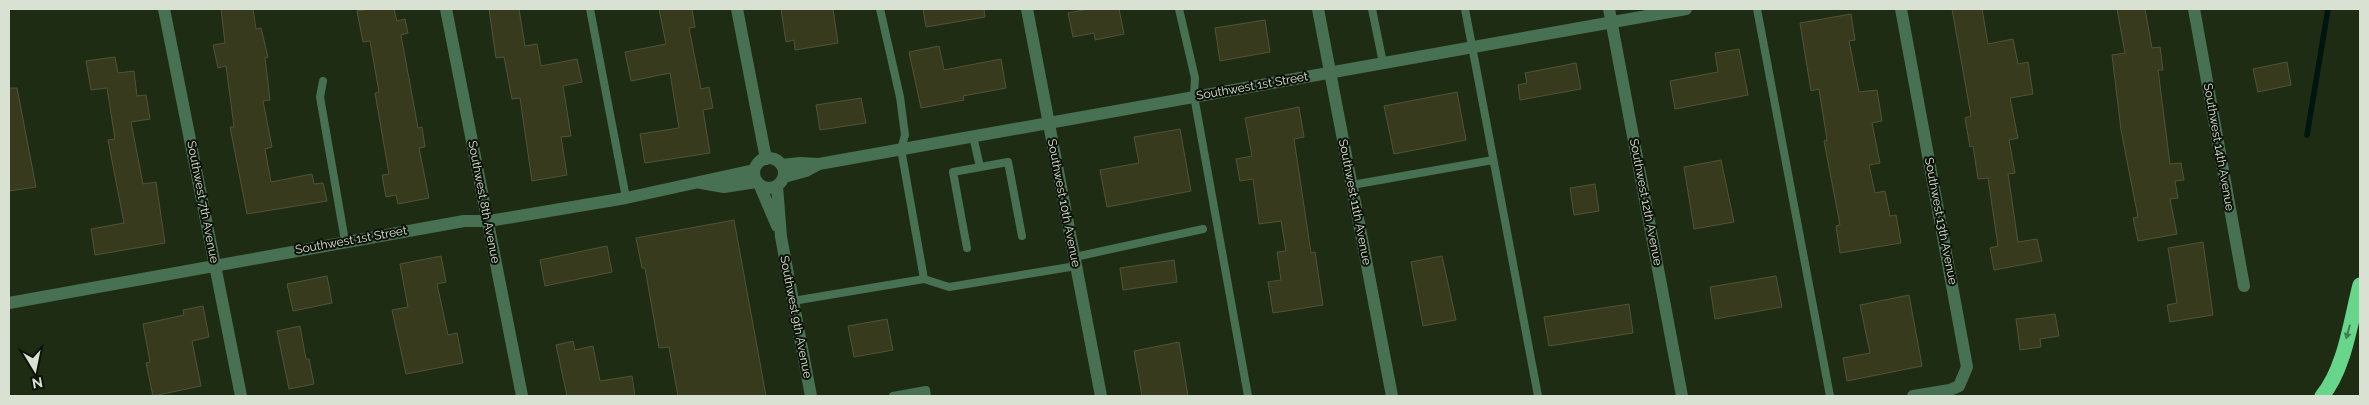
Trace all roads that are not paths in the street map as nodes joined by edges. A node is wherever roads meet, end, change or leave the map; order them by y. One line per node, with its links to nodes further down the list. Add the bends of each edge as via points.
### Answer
1 (164, 9): 39 (street, Southwest 7th Avenue)
2 (446, 9): 32 (street, Southwest 8th Avenue)
3 (590, 9): 31 (lane)
4 (737, 9): 25 (street)
5 (880, 9): 24 (lane, via 906,135)
6 (1027, 9): 22 (street, Southwest 10th Avenue)
7 (1179, 9): 21 (lane, via 1195,78)
8 (1318, 9): 19 (street, Southwest 11th Avenue)
9 (1372, 9): 18 (lane)
10 (1465, 9): 17 (lane)
11 (1610, 9): 16 (street, Southwest 12th Avenue)
12 (1686, 9): 16 (street, Southwest 1st Street)
13 (1757, 9): 55 (lane)
14 (1901, 9): 56 (street, Southwest 13th Avenue, via 1967,367 1959,386)
15 (2194, 9): 42 (street, Southwest 14th Avenue)
16 (1612, 22): 17 (street, Southwest 1st Street); 54 (street, Southwest 12th Avenue)
17 (1472, 46): 18 (street, Southwest 1st Street); 26 (lane)
18 (1383, 62): 19 (street, Southwest 1st Street)
19 (1330, 72): 21 (street, Southwest 1st Street); 30 (street, Southwest 11th Avenue)
20 (323, 81): 36 (lane, via 320,97)
21 (1194, 96): 22 (street, Southwest 1st Street); 51 (lane)
22 (1049, 122): 23 (street, Southwest 1st Street); 38 (street, Southwest 10th Avenue)
23 (973, 136): 24 (street, Southwest 1st Street); 27 (lane)
24 (901, 149): 28 (street, Southwest 1st Street, via 819,164 806,171); 40 (lane)
25 (766, 158): 28 (street, via 778,161); 29 (street, via 761,161)
26 (1493, 160): 30 (lane); 53 (lane)
27 (980, 167): 34 (lane, via 1008,162); 37 (lane, via 953,172)
28 (781, 176): 29 (street, Southwest 1st Street, via 766,188); 35 (street, Southwest 9th Avenue)
29 (757, 179): 31 (street, Southwest 1st Street, via 724,188 694,182); 35 (street, Southwest 9th Avenue)
30 (1352, 185): 52 (street, Southwest 11th Avenue)
31 (626, 198): 32 (street, Southwest 1st Street)
32 (489, 221): 36 (street, Southwest 1st Street, via 464,221); 46 (street, Southwest 8th Avenue)
33 (1203, 229): 38 (lane)
34 (1022, 236)
35 (781, 237): 43 (street, Southwest 9th Avenue)
36 (345, 242): 39 (street, Southwest 1st Street)
37 (967, 248)
38 (1076, 262): 40 (lane, via 949,287); 50 (street, Southwest 10th Avenue)
39 (215, 264): 44 (street, Southwest 1st Street); 45 (street, Southwest 7th Avenue)
40 (924, 279): 43 (lane)
41 (2360, 285): 57 (highway, one-way to 57, via 2337,371)
42 (2244, 286)
43 (793, 301): 47 (street, Southwest 9th Avenue)
44 (9, 303)
45 (241, 396)
46 (522, 396)
47 (811, 396)
48 (893, 396): 49 (lane, via 926,390)
49 (927, 396)
50 (1102, 396)
51 (1248, 396)
52 (1392, 396)
53 (1538, 396)
54 (1682, 396)
55 (1830, 396)
56 (1913, 396)
57 (2322, 396)

